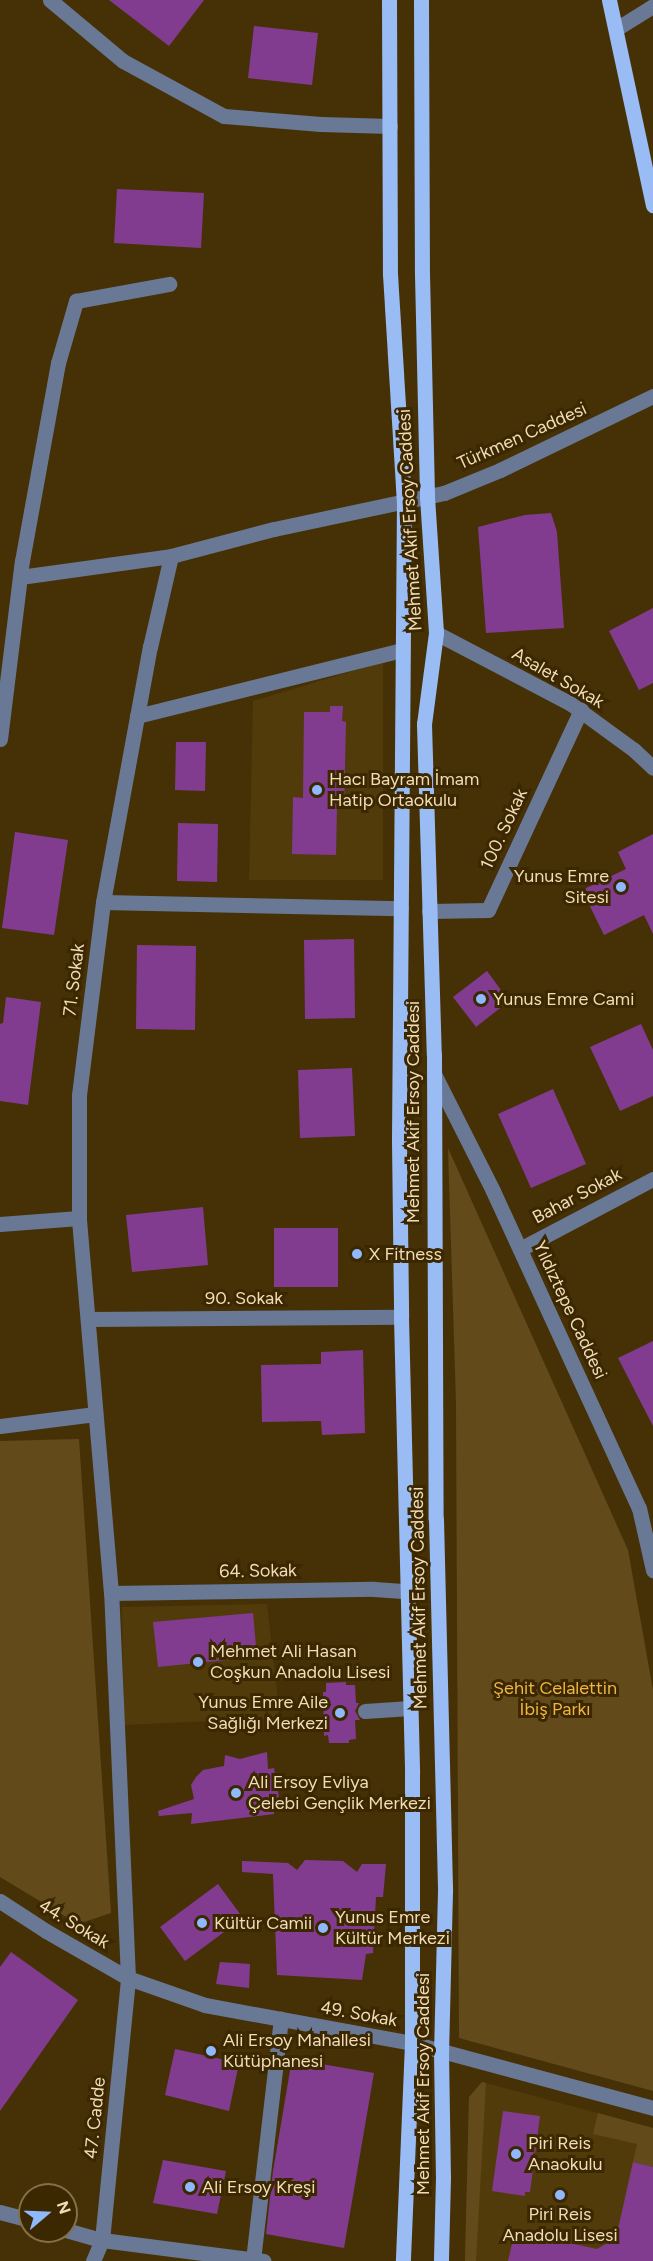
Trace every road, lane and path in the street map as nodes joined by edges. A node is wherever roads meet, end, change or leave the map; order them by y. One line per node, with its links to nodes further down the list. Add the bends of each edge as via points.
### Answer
1 (50, 0): 7 (street, via 123,61 224,116)
2 (388, 0): 7 (main road, Mehmet Akif Ersoy Caddesi)
3 (421, 0): 11 (main road, Mehmet Akif Ersoy Caddesi)
4 (609, 0): 6 (main road)
5 (653, 6): 6 (street)
6 (616, 29): 8 (main road)
7 (390, 126): 12 (main road, Mehmet Akif Ersoy Caddesi, via 390,274)
8 (653, 205)
9 (169, 284): 14 (street, via 76,301 58,363)
10 (653, 396): 11 (street, Türkmen Caddesi, via 500,470)
11 (427, 496): 12 (street, Türkmen Caddesi); 15 (main road, Mehmet Akif Ersoy Caddesi)
12 (404, 502): 13 (street, Türkmen Caddesi, via 274,529); 16 (main road, Mehmet Akif Ersoy Caddesi)
13 (171, 556): 14 (street, Türkmen Caddesi); 18 (street, 71. Sokak)
14 (20, 577): 19 (street)
15 (436, 633): 17 (street, Asalet Sokak); 23 (main road, Mehmet Akif Ersoy Caddesi, via 424,724)
16 (402, 650): 18 (street); 22 (main road, Mehmet Akif Ersoy Caddesi)
17 (581, 710): 20 (street, Asalet Sokak); 23 (street, 100. Sokak, via 488,910)
18 (138, 716): 21 (street, 71. Sokak)
19 (0, 739)
20 (653, 768)
21 (103, 902): 22 (street); 26 (street, 71. Sokak, via 79,1095)
22 (401, 908): 29 (main road, Mehmet Akif Ersoy Caddesi)
23 (429, 911): 24 (main road, Mehmet Akif Ersoy Caddesi)
24 (434, 1074): 28 (street, Yıldıztepe Caddesi); 42 (main road, Mehmet Akif Ersoy Caddesi, via 436,1519 446,1891)
25 (653, 1179): 28 (street, Bahar Sokak)
26 (79, 1218): 27 (street); 30 (street, 71. Sokak)
27 (0, 1224)
28 (520, 1249): 33 (street, Yıldıztepe Caddesi, via 639,1508)
29 (401, 1317): 30 (street, 90. Sokak); 34 (main road, Mehmet Akif Ersoy Caddesi)
30 (88, 1319): 31 (street, 71. Sokak)
31 (95, 1414): 32 (street); 35 (street, 71. Sokak)
32 (0, 1426)
33 (653, 1570)
34 (406, 1591): 35 (street, 64. Sokak); 36 (main road, Mehmet Akif Ersoy Caddesi)
35 (111, 1593): 39 (street, 47. Cadde)
36 (410, 1708): 37 (street); 41 (main road, Mehmet Akif Ersoy Caddesi)
37 (365, 1711)
38 (0, 1901): 39 (street, 44. Sokak)
39 (128, 1978): 40 (street, 49. Sokak, via 206,2005); 47 (street, 47. Cadde)
40 (281, 2019): 41 (street, 49. Sokak); 48 (street)
41 (412, 2043): 42 (street, 49. Sokak); 50 (main road, Mehmet Akif Ersoy Caddesi)
42 (441, 2052): 43 (street, 49. Sokak); 51 (main road, Mehmet Akif Ersoy Caddesi)
43 (653, 2108)
44 (0, 2212): 45 (street)
45 (18, 2217)
46 (78, 2233): 47 (street)
47 (102, 2240): 48 (street); 49 (street, 47. Cadde)
48 (259, 2260)
49 (93, 2261)
50 (403, 2261)
51 (441, 2261)

